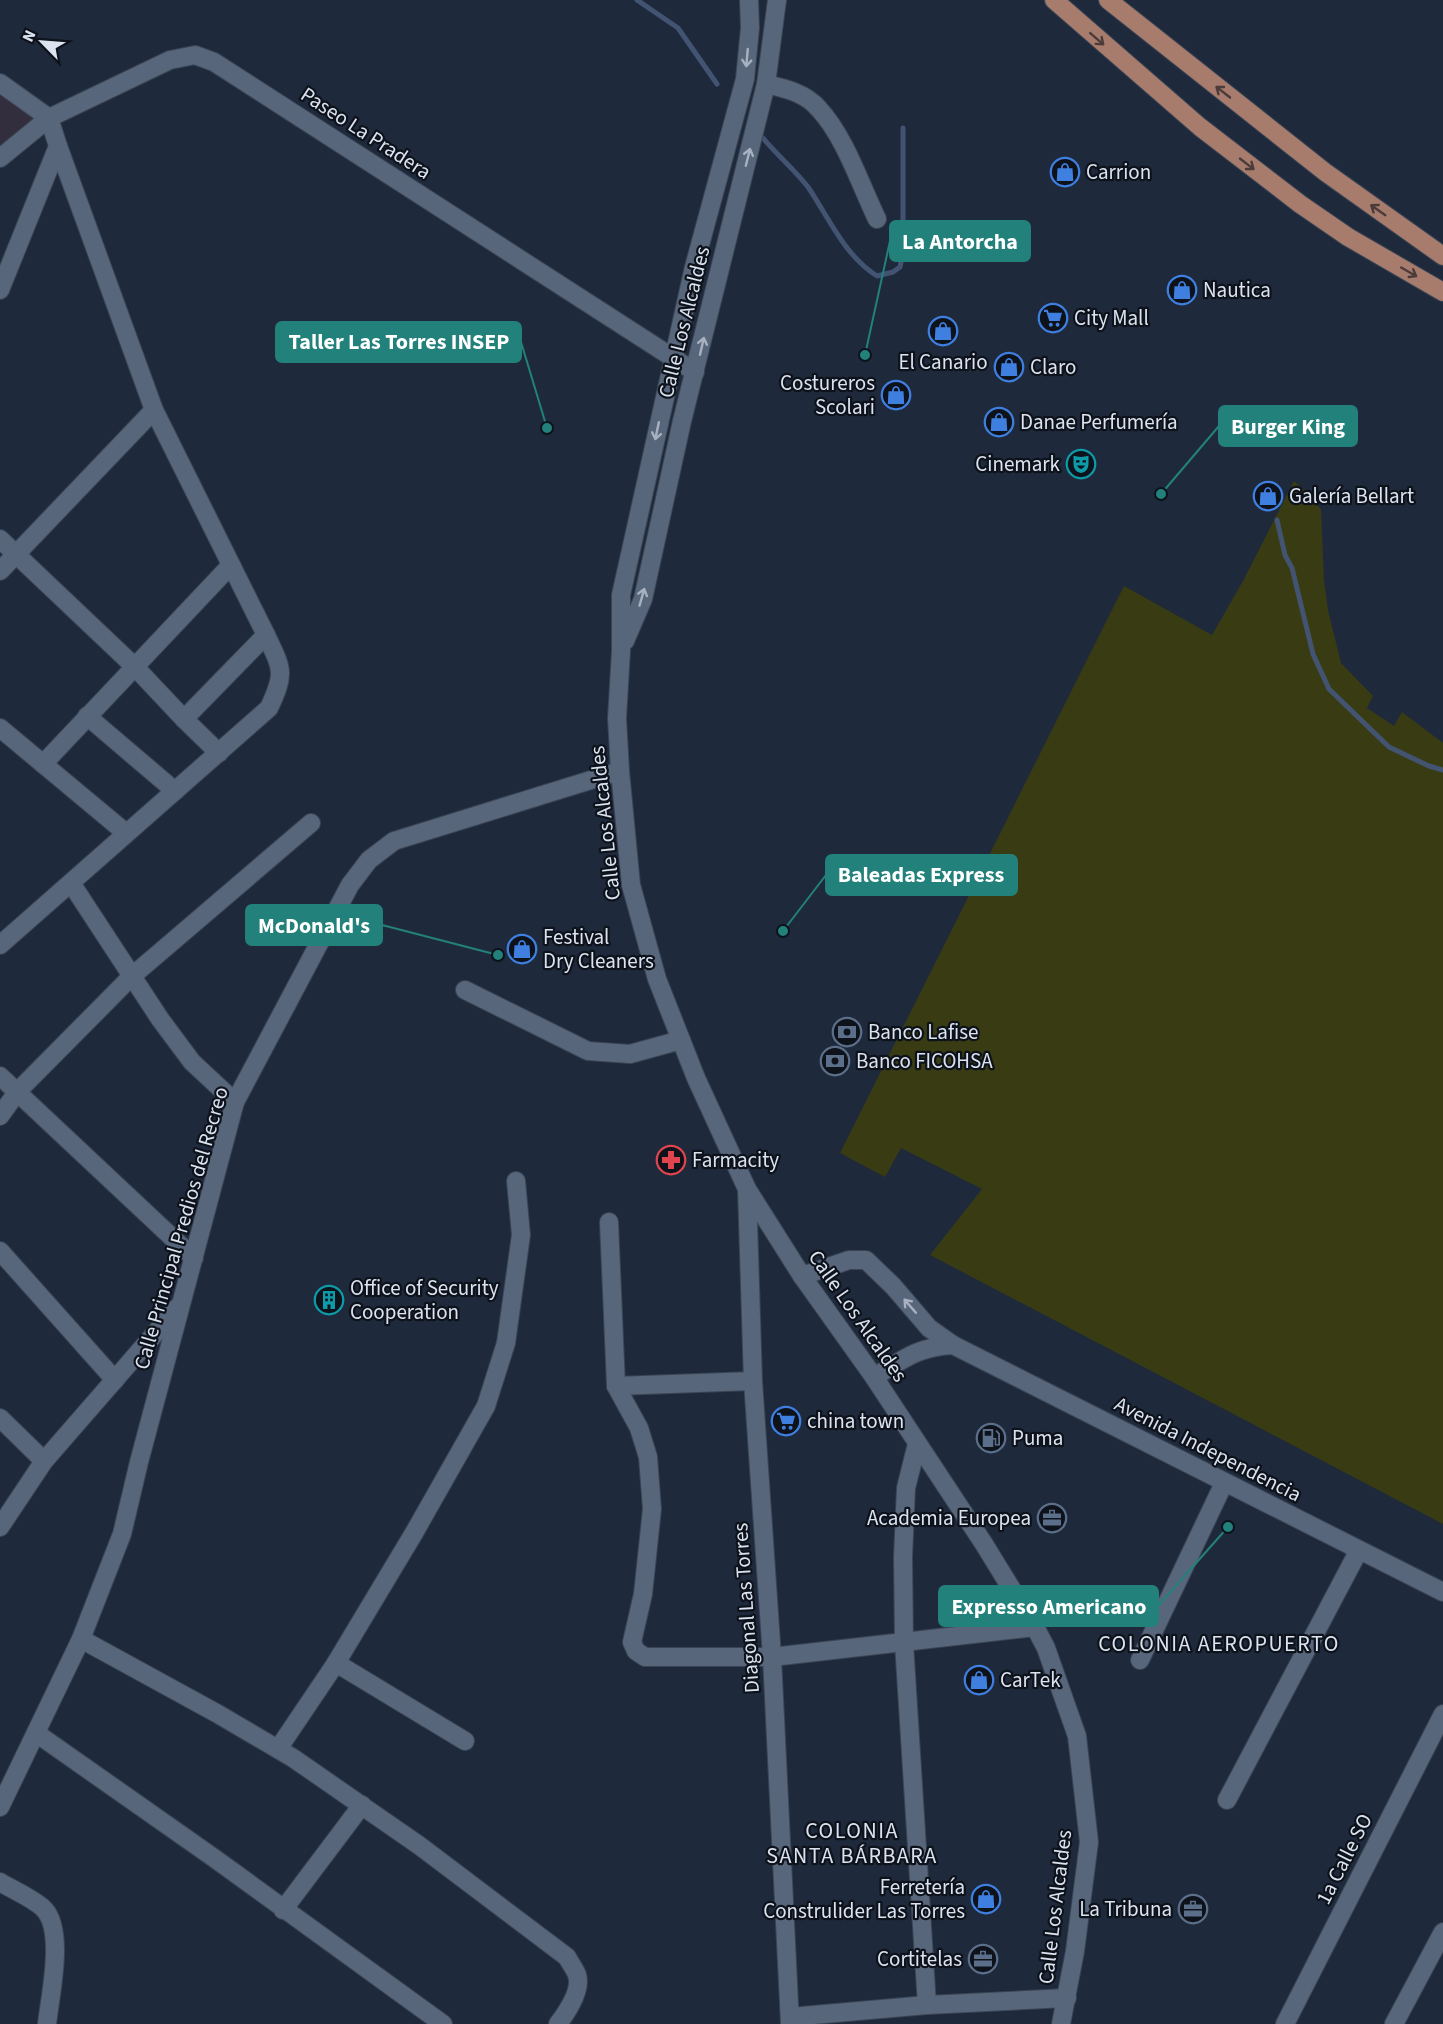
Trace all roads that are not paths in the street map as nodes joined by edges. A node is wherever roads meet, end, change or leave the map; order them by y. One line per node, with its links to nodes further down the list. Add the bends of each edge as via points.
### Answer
1 (749, 0): 14 (street, Calle Los Alcaldes, one-way to 14, via 745,79 694,267)
2 (777, 0): 6 (street, Calle Los Alcaldes)
3 (1054, 0): 13 (main road, one-way to 13, via 1200,127 1300,204)
4 (1108, 0): 11 (main road, one-way to 4, via 1324,172)
5 (0, 83): 7 (street)
6 (766, 84): 10 (street, via 790,89 818,107 837,135); 15 (street, Calle Los Alcaldes, one-way to 6)
7 (49, 118): 8 (street); 9 (street, Paseo La Pradera); 14 (street, Paseo La Pradera, via 170,60 195,55 214,62)
8 (58, 146): 12 (street); 16 (street)
9 (0, 158)
10 (877, 219)
11 (1443, 256)
12 (0, 290)
13 (1443, 292)
14 (674, 358): 15 (street, Paseo La Pradera); 22 (street, Calle Los Alcaldes, one-way to 22, via 621,595)
15 (695, 372): 22 (street, Calle Los Alcaldes, one-way to 15, via 643,599)
16 (154, 410): 18 (street); 19 (street)
17 (0, 539): 18 (street)
18 (16, 554): 20 (street); 23 (street)
19 (231, 565): 21 (street); 23 (street)
20 (0, 571)
21 (266, 635): 25 (street); 27 (street, via 280,665 280,684 269,708)
22 (621, 651): 29 (street, Calle Los Alcaldes, via 617,718)
23 (135, 667): 24 (street); 25 (street)
24 (87, 716): 28 (street); 30 (street)
25 (184, 719): 27 (street)
26 (0, 728): 28 (street)
27 (219, 753): 30 (street)
28 (44, 764): 32 (street)
29 (620, 771): 37 (street, Calle Los Alcaldes, via 631,885 657,979); 40 (street, Calle Principal Predios del Recreo, via 394,841 369,860 350,885)
30 (175, 790): 32 (street)
31 (311, 823): 35 (street)
32 (126, 833): 33 (street)
33 (71, 883): 34 (street); 35 (street)
34 (0, 945)
35 (131, 977): 39 (street); 40 (street, via 192,1062)
36 (465, 990): 37 (street, via 588,1051 630,1054)
37 (681, 1040): 43 (street, Calle Los Alcaldes)
38 (0, 1076): 39 (street)
39 (18, 1091): 41 (street); 46 (street)
40 (235, 1102): 46 (street, Calle Principal Predios del Recreo)
41 (0, 1116)
42 (516, 1181): 66 (street, via 521,1235 506,1343 486,1406)
43 (747, 1189): 47 (street, Calle Los Alcaldes); 52 (street, Diagonal Las Torres)
44 (609, 1222): 53 (street)
45 (0, 1251): 51 (street)
46 (194, 1258): 48 (street, Calle Principal Predios del Recreo)
47 (802, 1276): 49 (street, Avenida Independencia, one-way to 47, via 929,1328 866,1260 849,1260); 50 (street, Calle Los Alcaldes)
48 (182, 1301): 51 (street); 62 (street, Calle Principal Predios del Recreo, via 122,1534)
49 (953, 1345): 50 (street, via 921,1350); 57 (street, Avenida Independencia)
50 (874, 1377): 55 (street, Calle Los Alcaldes)
51 (115, 1380): 56 (street)
52 (753, 1381): 53 (street); 64 (street, Diagonal Las Torres)
53 (616, 1386): 64 (street, via 639,1428 648,1457 652,1509 644,1594 632,1641 636,1651 645,1657)
54 (0, 1418): 56 (street)
55 (917, 1444): 61 (street, Calle Los Alcaldes); 63 (street, via 906,1488)
56 (44, 1461): 58 (street)
57 (1224, 1483): 59 (street, Avenida Independencia); 65 (street)
58 (0, 1527)
59 (1359, 1550): 60 (street, Avenida Independencia); 71 (street)
60 (1443, 1592)
61 (1035, 1627): 63 (street); 77 (street, Calle Los Alcaldes, via 1077,1736 1089,1842)
62 (81, 1639): 68 (street, Calle Principal Predios del Recreo); 70 (street)
63 (904, 1643): 64 (street); 78 (street)
64 (772, 1656): 79 (street, Diagonal Las Torres)
65 (1140, 1660)
66 (336, 1663): 69 (street); 70 (street)
67 (1443, 1714): 84 (street, 1a Calle SO)
68 (36, 1733): 73 (street, Calle Principal Predios del Recreo); 75 (street)
69 (465, 1741)
70 (278, 1749): 72 (street)
71 (1227, 1800)
72 (362, 1805): 75 (street); 82 (street, via 567,1957 578,1976 575,1994)
73 (0, 1807)
74 (0, 1882): 80 (street, via 45,1910 55,1932)
75 (283, 1910): 81 (street)
76 (1443, 1932): 85 (street)
77 (1067, 1998): 78 (street); 83 (street, Calle Los Alcaldes)
78 (927, 2005): 79 (street)
79 (790, 2021)
80 (47, 2024)
81 (443, 2024)
82 (558, 2024)
83 (1061, 2024)
84 (1286, 2024)
85 (1394, 2024)

